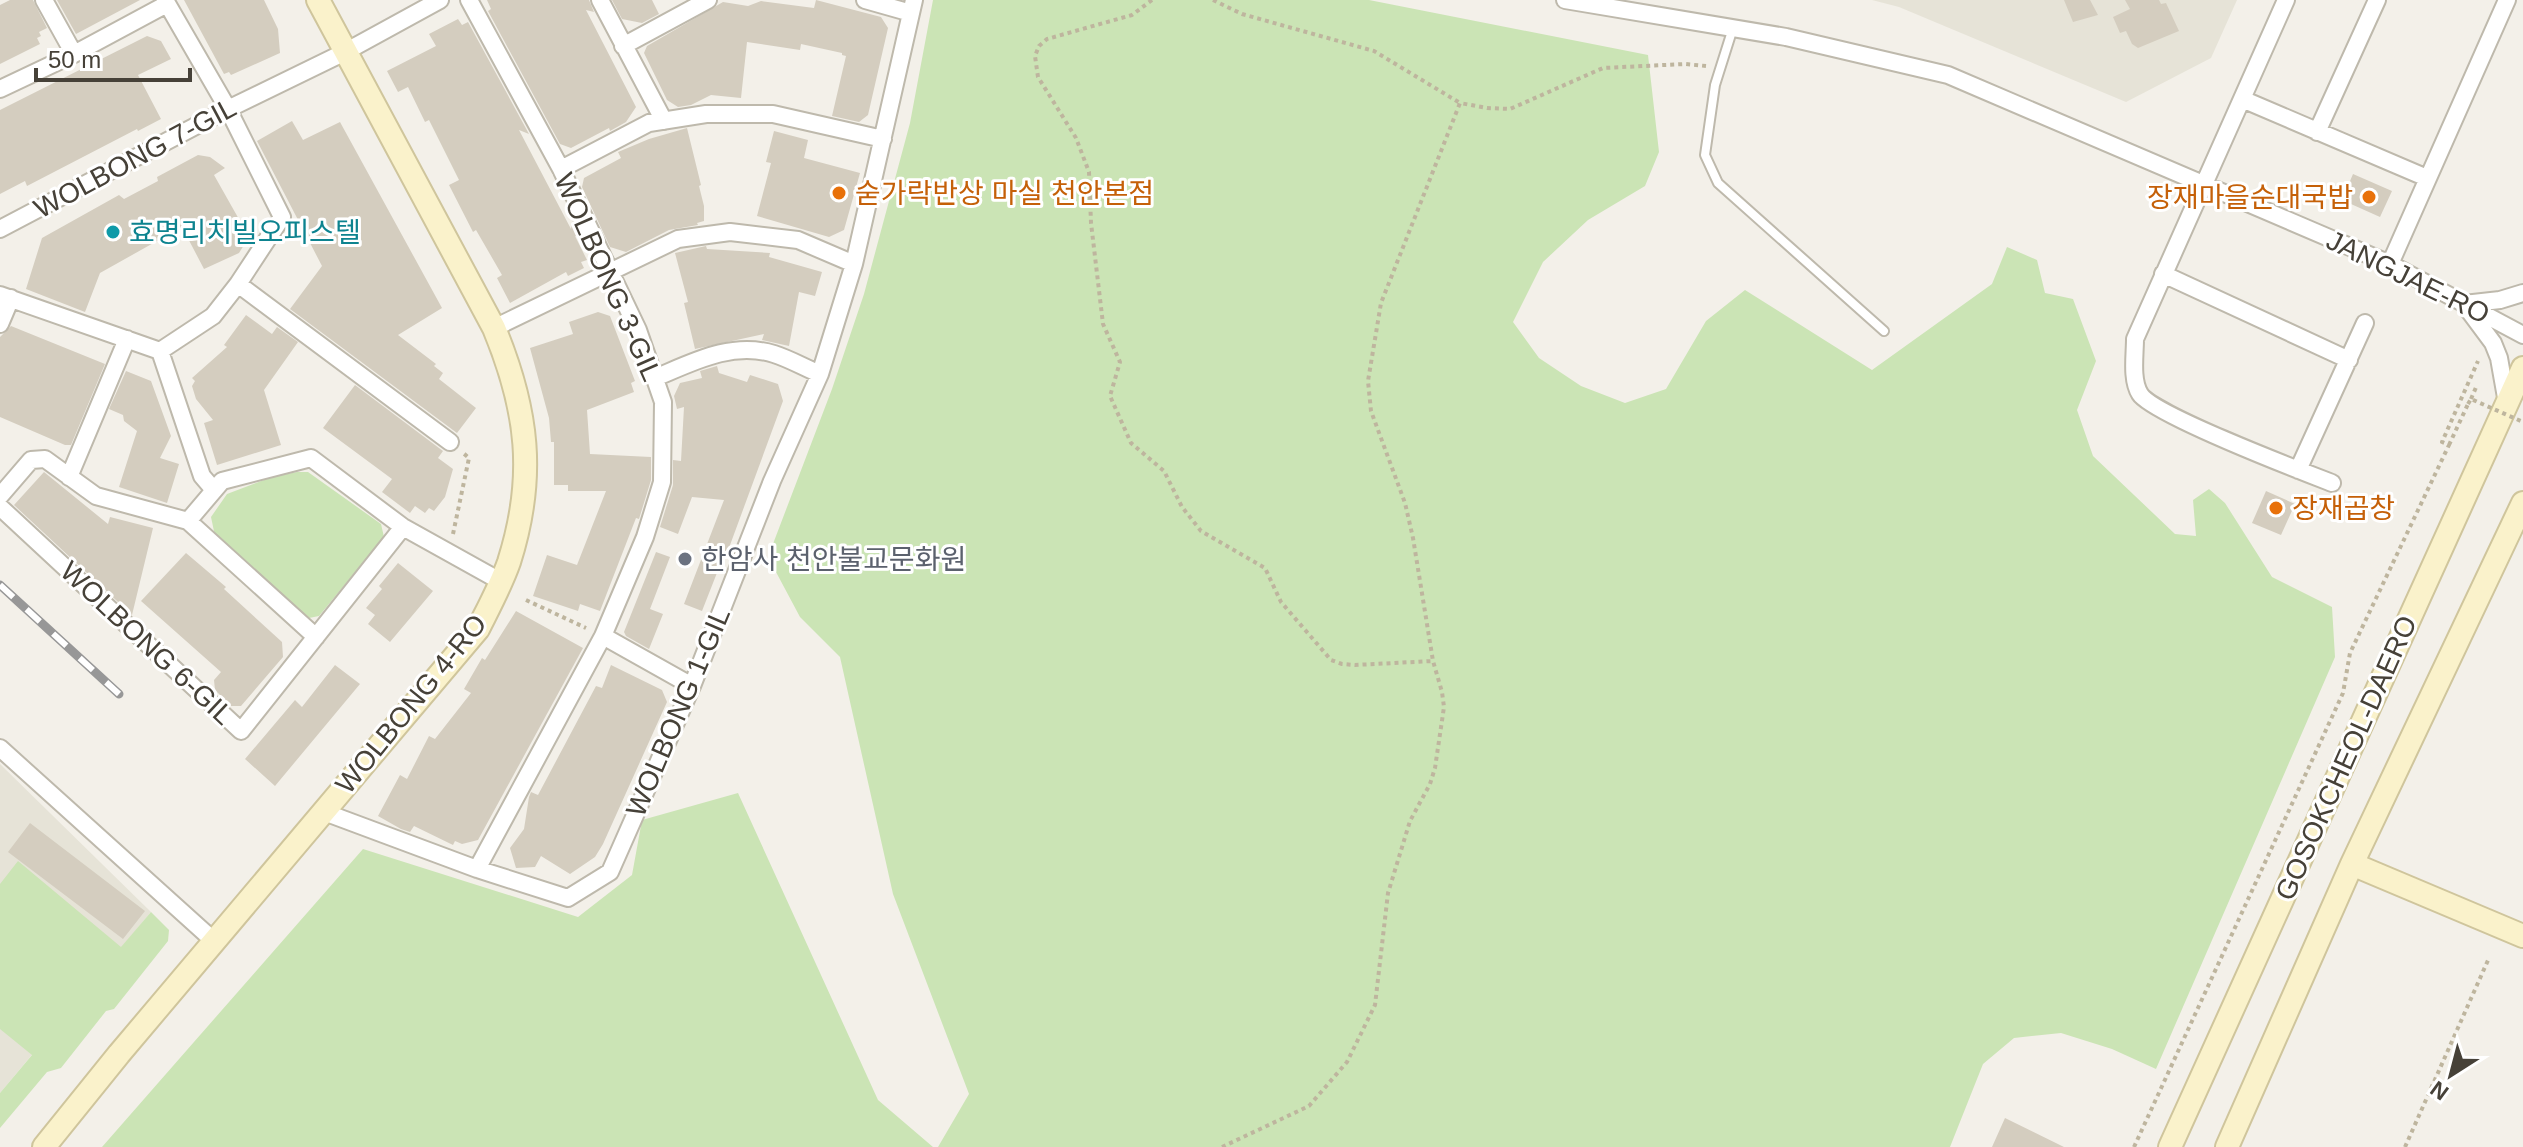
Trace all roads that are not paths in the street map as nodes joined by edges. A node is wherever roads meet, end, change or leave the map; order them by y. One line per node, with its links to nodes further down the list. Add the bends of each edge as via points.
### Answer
1 (44, 0): 17 (street)
2 (318, 0): 16 (main road, WOLBONG 4-RO)
3 (440, 0): 16 (street, WOLBONG 7-GIL)
4 (469, 0): 24 (street, WOLBONG 3-GIL)
5 (600, 0): 15 (street)
6 (708, 0): 15 (street)
7 (865, 0): 13 (street, WOLBONG 1-GIL)
8 (1565, 0): 14 (street, JANGJAE-RO)
9 (2286, 0): 19 (street)
10 (2377, 0): 22 (street)
11 (2507, 0): 25 (street)
12 (166, 2): 17 (street); 20 (street)
13 (913, 7): 23 (street, WOLBONG 1-GIL)
14 (1733, 27): 26 (street, JANGJAE-RO, via 1948,75); 39 (lane, via 1715,85 1705,155 1718,183)
15 (623, 46): 21 (street)
16 (345, 52): 20 (street, WOLBONG 7-GIL); 38 (main road, WOLBONG 4-RO)
17 (74, 54): 18 (street)
18 (0, 89)
19 (2242, 99): 22 (street); 26 (street)
20 (228, 109): 27 (street, WOLBONG 7-GIL); 32 (street, via 282,217)
21 (664, 121): 23 (street, via 706,114 773,114); 24 (street, via 649,123)
22 (2317, 132): 25 (street)
23 (883, 139): 28 (street, WOLBONG 1-GIL)
24 (561, 169): 30 (street, WOLBONG 3-GIL)
25 (2427, 178): 29 (street)
26 (2203, 183): 29 (street, JANGJAE-RO); 31 (street)
27 (0, 229)
28 (854, 264): 30 (street, via 798,240 730,232 678,239); 45 (street, WOLBONG 1-GIL)
29 (2390, 264): 35 (street, JANGJAE-RO)
30 (609, 271): 38 (street); 46 (street, WOLBONG 3-GIL)
31 (2163, 274): 43 (street); 49 (street, via 2135,339 2141,397)
32 (238, 284): 42 (street, via 213,316); 48 (street)
33 (2523, 293): 35 (street)
34 (5, 297): 37 (street); 41 (street)
35 (2464, 304): 40 (street, JANGJAE-RO); 47 (street, via 2493,343)
36 (2365, 323): 43 (street)
37 (0, 324)
38 (494, 328): 58 (main road, WOLBONG 4-RO, via 519,400 526,453 522,512)
39 (1884, 331)
40 (2523, 335)
41 (127, 339): 42 (street); 50 (street)
42 (160, 351): 52 (street, via 202,476)
43 (2349, 360): 49 (street)
44 (2523, 368): 47 (main road, GOSOKCHEOL-DAERO)
45 (820, 374): 46 (street, via 774,354 737,349); 61 (street, WOLBONG 1-GIL)
46 (655, 378): 59 (street, WOLBONG 3-GIL, via 663,402 662,482)
47 (2507, 404): 69 (main road, GOSOKCHEOL-DAERO)
48 (450, 442)
49 (2298, 470): 51 (street)
50 (69, 477): 53 (street, via 45,459 31,460); 56 (street, via 96,496)
51 (2332, 483)
52 (214, 490): 56 (street); 57 (street, via 222,481 311,458)
53 (0, 496)
54 (2523, 503): 64 (main road, GOSOKCHEOL-DAERO)
55 (0, 507): 60 (street, WOLBONG 6-GIL, via 241,731)
56 (188, 521): 60 (street)
57 (403, 527): 58 (street); 60 (street, WOLBONG 6-GIL)
58 (500, 581): 63 (main road, WOLBONG 4-RO, via 478,629)
59 (603, 636): 61 (street); 65 (street, WOLBONG 3-GIL)
60 (316, 637)
61 (692, 686): 65 (street, WOLBONG 1-GIL, via 610,872 568,898)
62 (0, 748): 67 (street)
63 (324, 812): 65 (street, WOLBONG 1-GIL); 67 (main road, WOLBONG 4-RO)
64 (2352, 864): 66 (main road); 70 (main road, GOSOKCHEOL-DAERO)
65 (477, 869)
66 (2523, 936)
67 (214, 941): 68 (main road, WOLBONG 4-RO)
68 (44, 1147)
69 (2170, 1147)
70 (2227, 1147)

